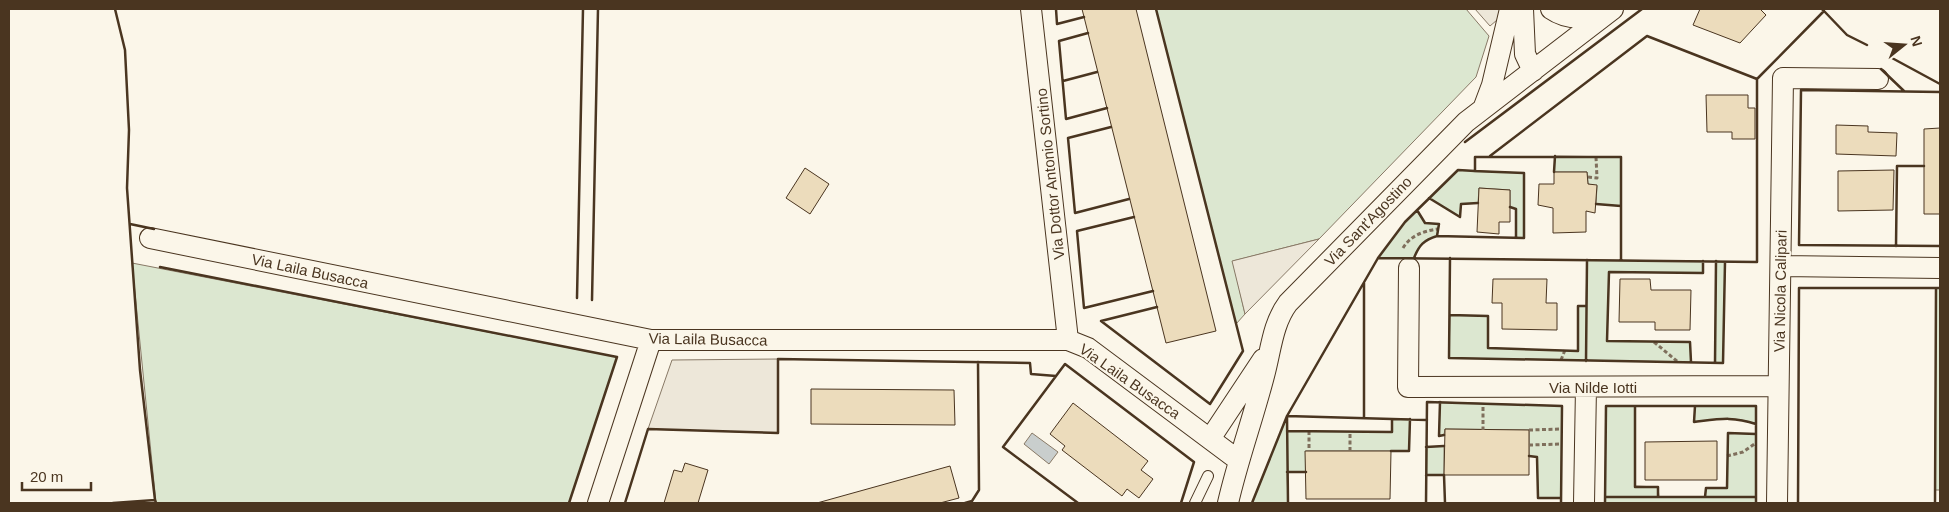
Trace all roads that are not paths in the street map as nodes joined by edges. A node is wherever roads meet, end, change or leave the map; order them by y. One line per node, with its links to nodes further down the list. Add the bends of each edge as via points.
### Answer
1 (1031, 9): 14 (street, Via Dottor Antonio Sortino)
2 (1510, 9): 8 (street)
3 (1523, 9): 6 (street, via 1525,54)
4 (1551, 9): 5 (street, via 1569,17 1585,18)
5 (1613, 9): 6 (street, Via Sant'Agostino)
6 (1533, 71): 8 (street, Via Sant'Agostino)
7 (1878, 79): 11 (street, Via Nicola Calipari, via 1783,78)
8 (1483, 109): 15 (street, Via Sant'Agostino, via 1438,149 1288,303 1280,316)
9 (150, 238): 13 (street, Via Laila Busacca)
10 (1405, 260): 17 (street, Via Nilde Iotti, via 1408,387)
11 (1781, 266): 12 (street); 16 (street, Via Nicola Calipari)
12 (1940, 268)
13 (651, 340): 14 (street, Via Laila Busacca); 21 (street)
14 (1068, 340): 18 (street, Via Laila Busacca, via 1088,348)
15 (1270, 349): 18 (street); 19 (street, Via Sant'Agostino)
16 (1778, 386): 17 (street, Via Nilde Iotti); 25 (street, Via Nicola Calipari)
17 (1586, 387): 24 (street)
18 (1210, 439): 19 (street, Via Laila Busacca)
19 (1238, 460): 23 (street, Via Sant'Agostino)
20 (1208, 476): 22 (lane)
21 (598, 503)
22 (1195, 503)
23 (1228, 503)
24 (1584, 503)
25 (1777, 503)

